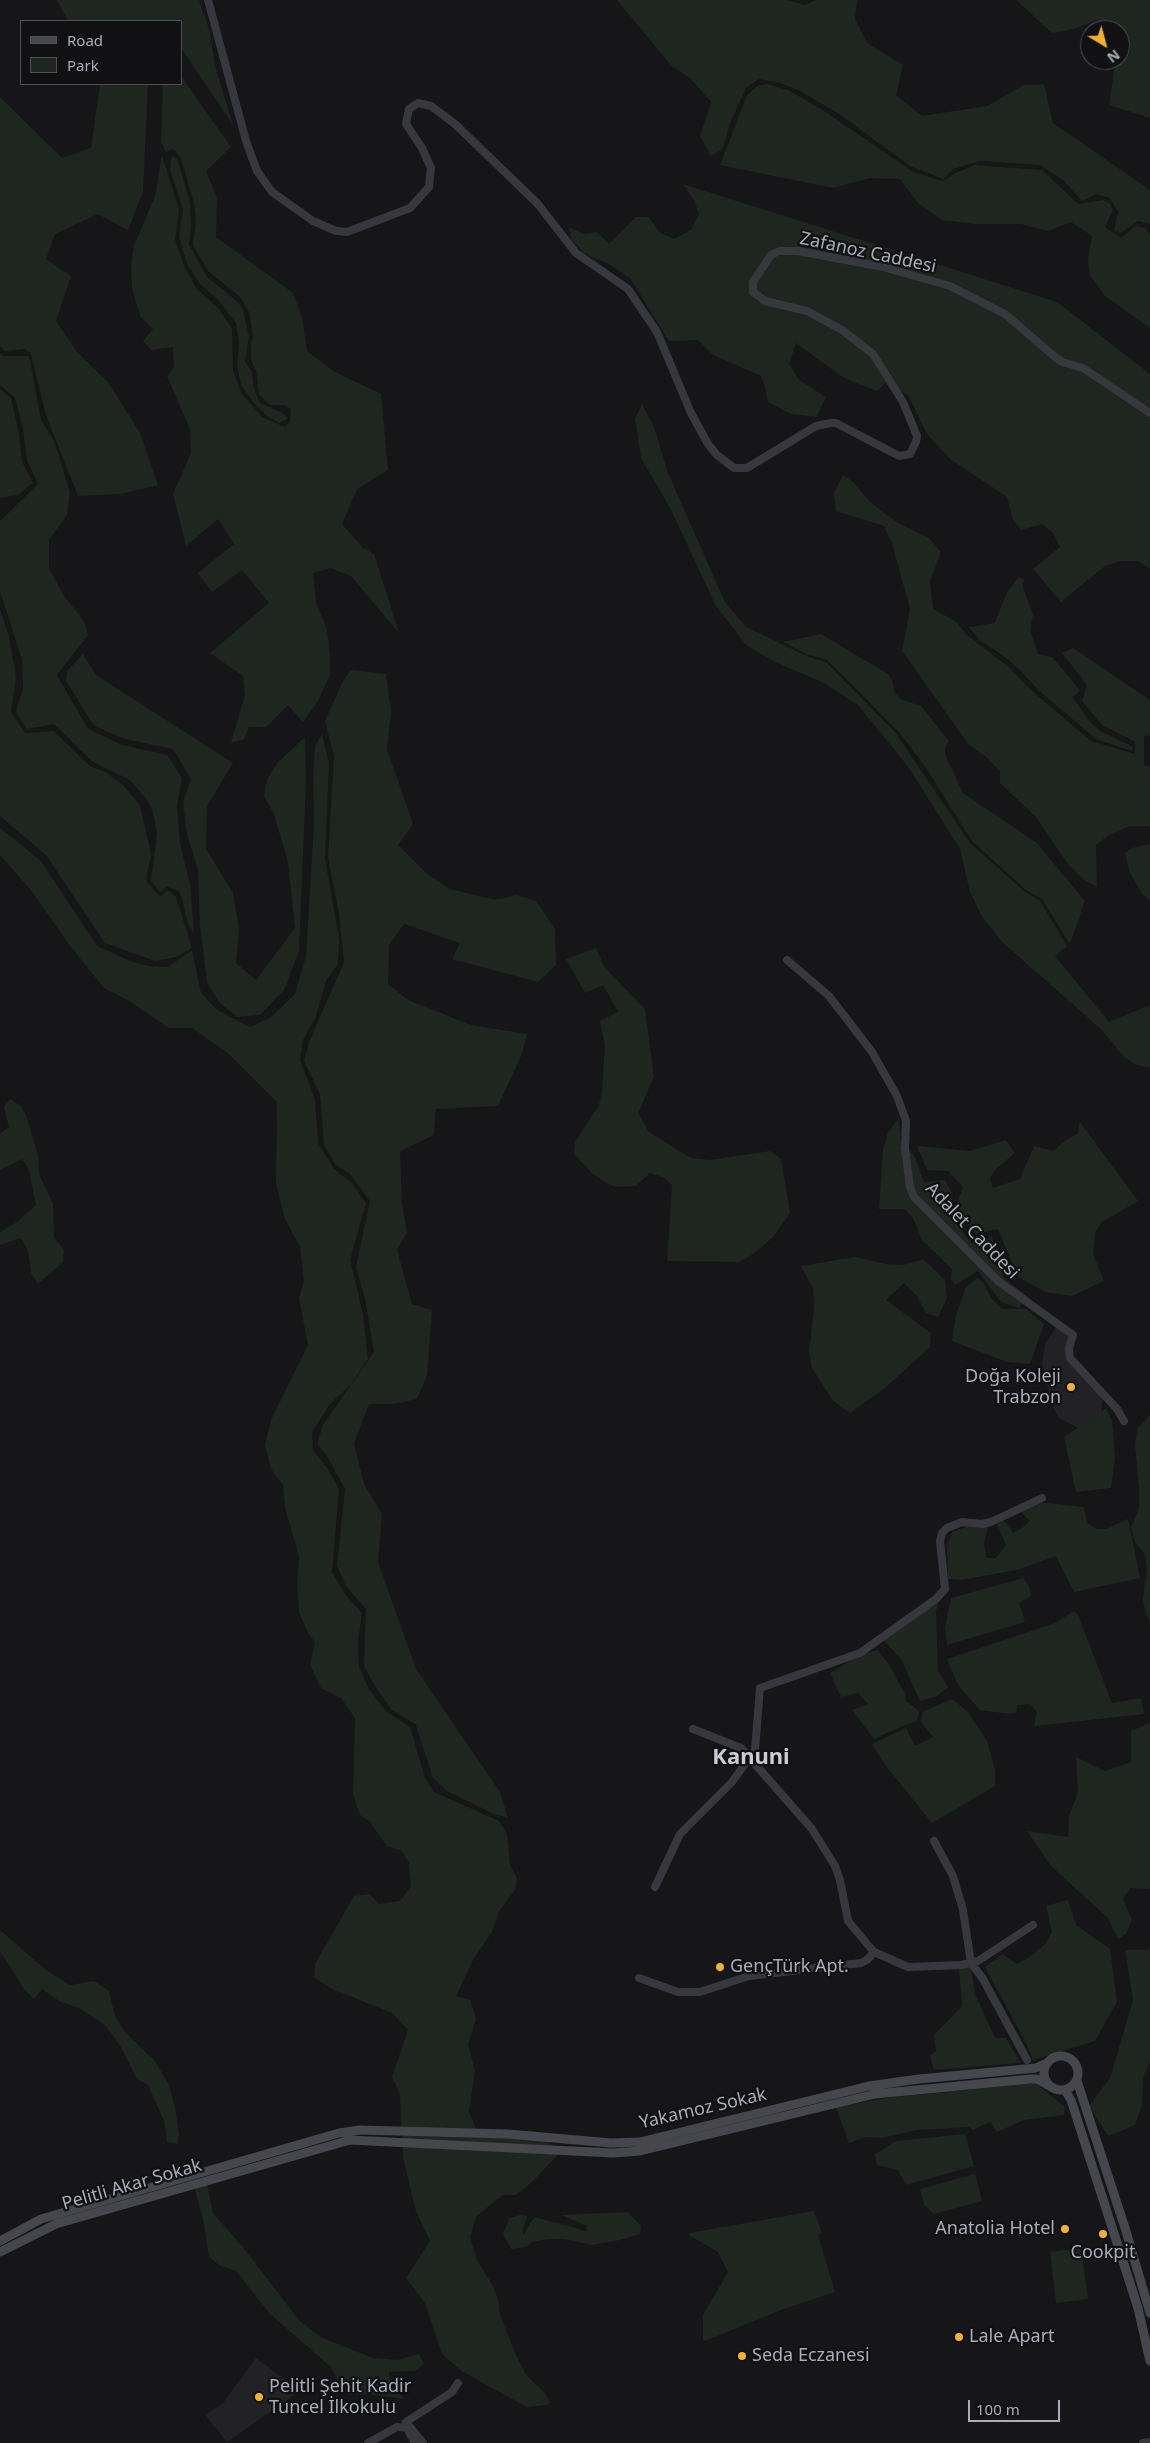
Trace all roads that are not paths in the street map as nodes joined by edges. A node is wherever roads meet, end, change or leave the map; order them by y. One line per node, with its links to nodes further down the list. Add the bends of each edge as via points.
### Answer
1 (208, 0): 2 (street, Zafanoz Caddesi, via 235,107 257,171 272,192 313,221 336,231 347,232 410,208 429,187 431,168 406,124 409,109 418,102 431,106 455,124 537,203 576,253 628,289 657,332 691,413 708,444 734,468 747,468 816,426 831,423 899,456 910,454 916,442 917,436 903,402 872,354 849,334 807,311 765,301 753,292 753,282 771,255 779,251 798,251 883,267 950,286 1005,314 1062,362 1083,368)
2 (1150, 413)
3 (787, 960): 4 (street, Adalet Caddesi, via 829,996 872,1052 897,1096 906,1121 905,1148 914,1197 998,1281 1073,1335 1070,1358)
4 (1124, 1421)
5 (1042, 1498): 7 (street, via 992,1522 962,1522 947,1528 940,1541 945,1589 936,1599 860,1653 760,1688 756,1742)
6 (693, 1729): 7 (street, via 736,1745)
7 (751, 1757): 9 (street, via 726,1790 680,1834); 11 (street, via 761,1774 819,1839 840,1880 848,1921)
8 (934, 1841): 12 (street, via 953,1876 963,1910)
9 (655, 1887)
10 (1033, 1925): 12 (street)
11 (874, 1952): 12 (street, via 908,1968); 13 (street, via 861,1963 749,1976 700,1992 678,1992)
12 (971, 1964): 14 (street, via 983,1979)
13 (639, 1978)
14 (1027, 2060)
15 (1047, 2063): 16 (main road, via 1057,2057 1073,2060 1079,2070); 17 (main road, via 1044,2074); 19 (main road, Yakamoz Sokak, via 1036,2068 869,2086)
16 (1077, 2081): 18 (main road); 23 (main road)
17 (1048, 2085): 18 (main road); 19 (main road, Yakamoz Sokak, via 1037,2079 875,2094)
18 (1065, 2090): 24 (main road, via 1071,2100 1138,2308)
19 (640, 2147): 20 (main road, Yakamoz Sokak, via 613,2153 350,2140); 20 (main road, Yakamoz Sokak, via 508,2134 360,2130 325,2136)
20 (276, 2155): 21 (main road, Pelitli Akar Sokak, via 41,2219); 22 (main road, Pelitli Akar Sokak, via 56,2224)
21 (0, 2241)
22 (0, 2252)
23 (1150, 2313)
24 (1150, 2361)
25 (458, 2383): 26 (street, via 452,2392 406,2422)
26 (410, 2428): 28 (street, via 397,2427); 29 (street); 30 (street)
27 (1150, 2442): 31 (street)
28 (368, 2443)
29 (415, 2443)
30 (423, 2443)
31 (1143, 2443)

